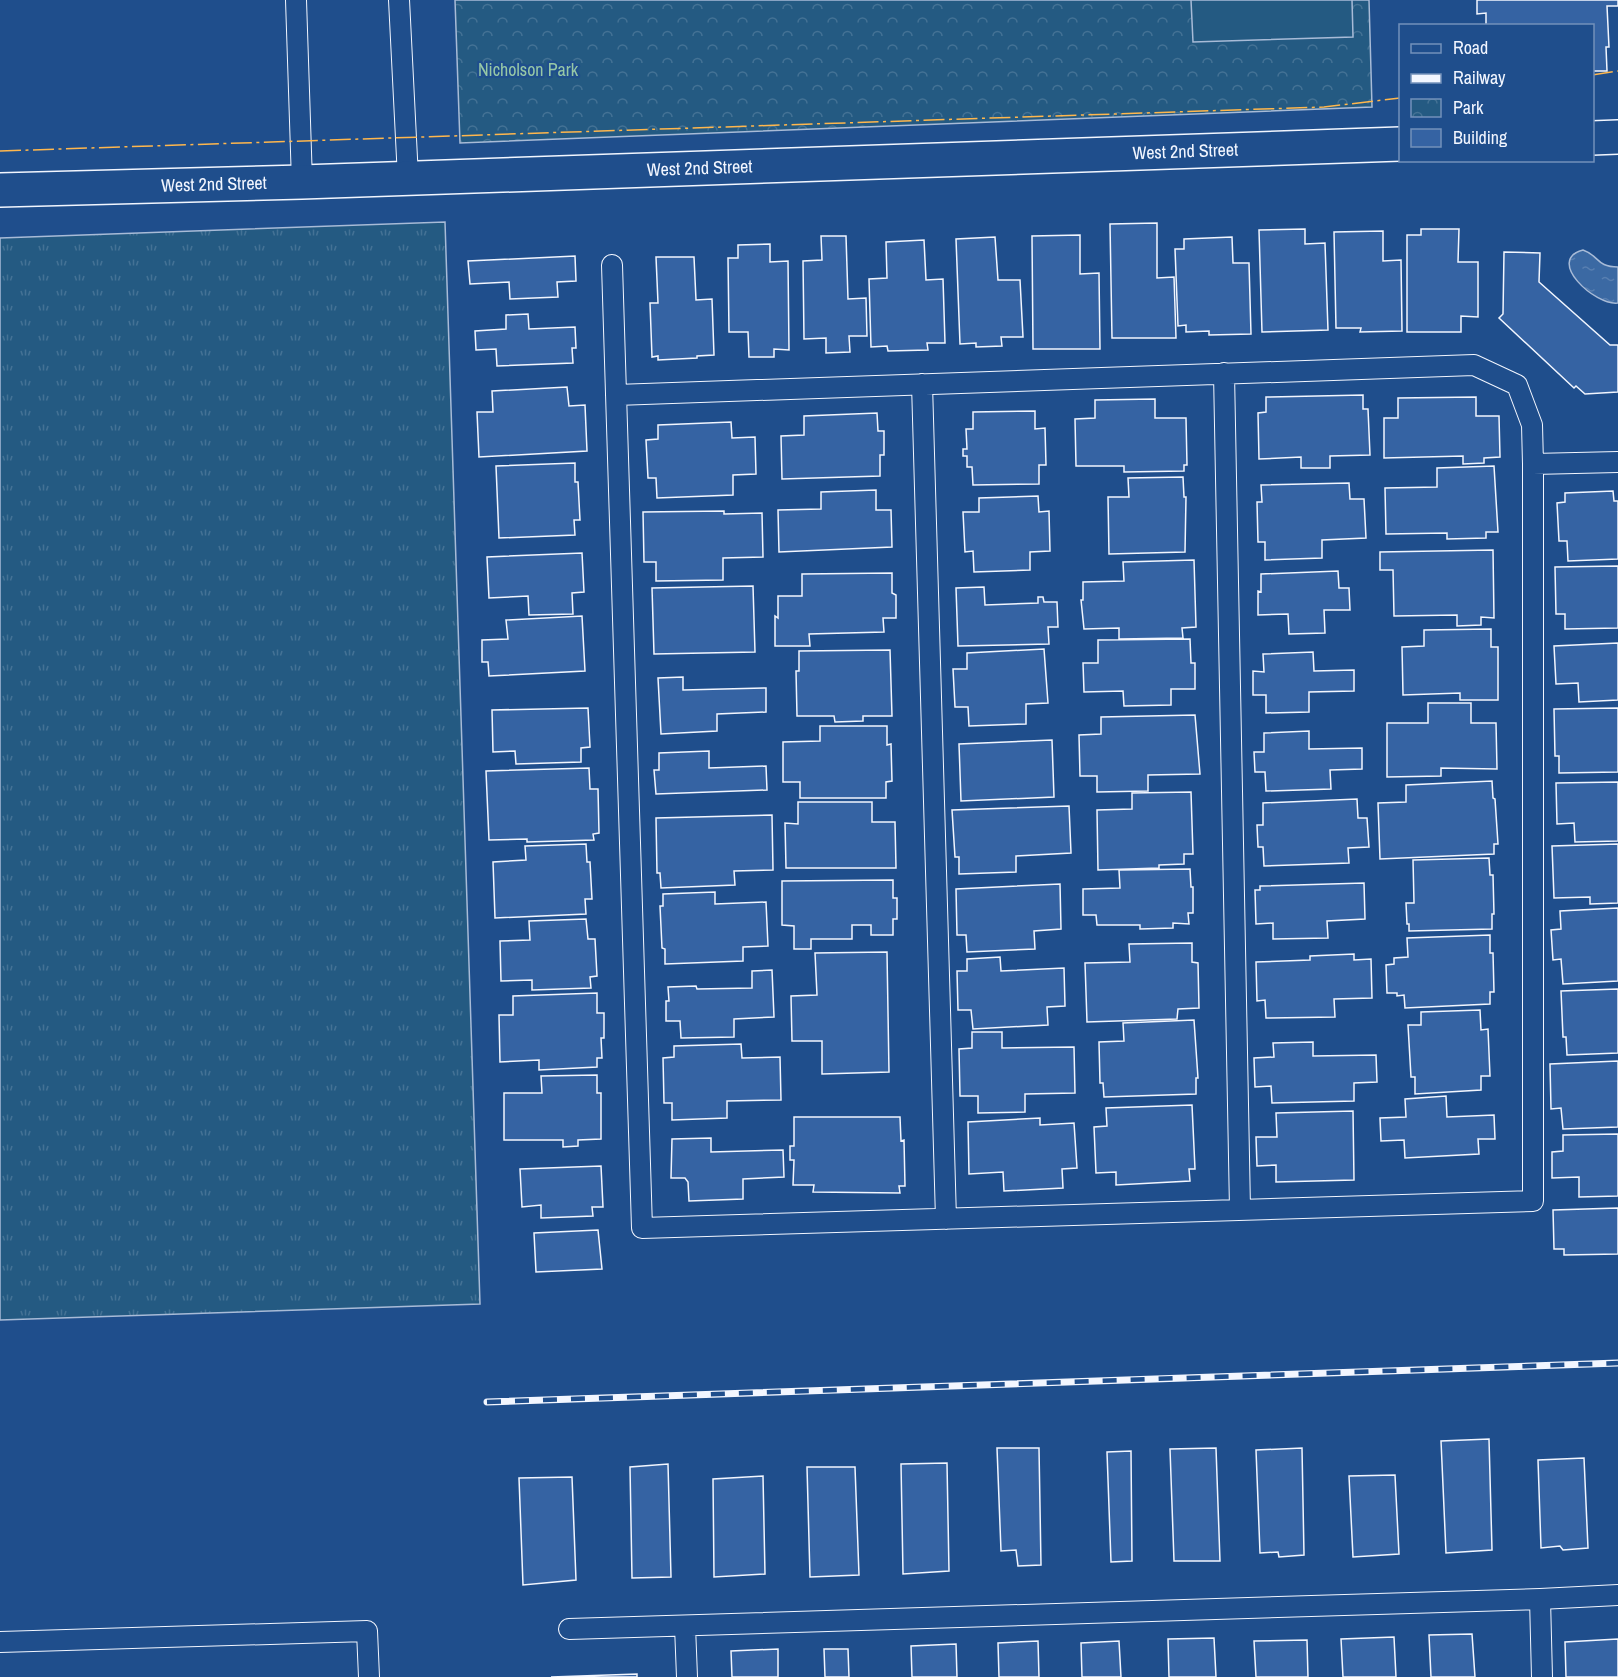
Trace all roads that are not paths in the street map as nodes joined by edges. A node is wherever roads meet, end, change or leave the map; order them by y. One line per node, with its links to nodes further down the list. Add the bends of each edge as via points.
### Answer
1 (296, 0): 7 (lane)
2 (399, 0): 6 (lane)
3 (1618, 137): 4 (street)
4 (1594, 138)
5 (1399, 144): 6 (street, West 2nd Street)
6 (408, 178): 7 (street, West 2nd Street)
7 (302, 182): 8 (street, West 2nd Street)
8 (0, 190)
9 (612, 265): 12 (lane)
10 (1224, 374): 11 (lane); 14 (lane, via 1474,365 1517,385 1532,425); 15 (lane)
11 (922, 384): 12 (lane); 16 (lane)
12 (616, 395): 16 (lane, via 642,1228)
13 (1618, 462): 14 (lane)
14 (1533, 464): 15 (lane, via 1533,1201)
15 (1240, 1209): 16 (lane)
16 (946, 1219)
17 (1618, 1595): 18 (lane)
18 (1540, 1599): 19 (lane); 24 (lane)
19 (685, 1626): 20 (lane); 23 (lane)
20 (569, 1629)
21 (0, 1642): 22 (lane, via 367,1631)
22 (369, 1677)
23 (687, 1677)
24 (1542, 1677)

